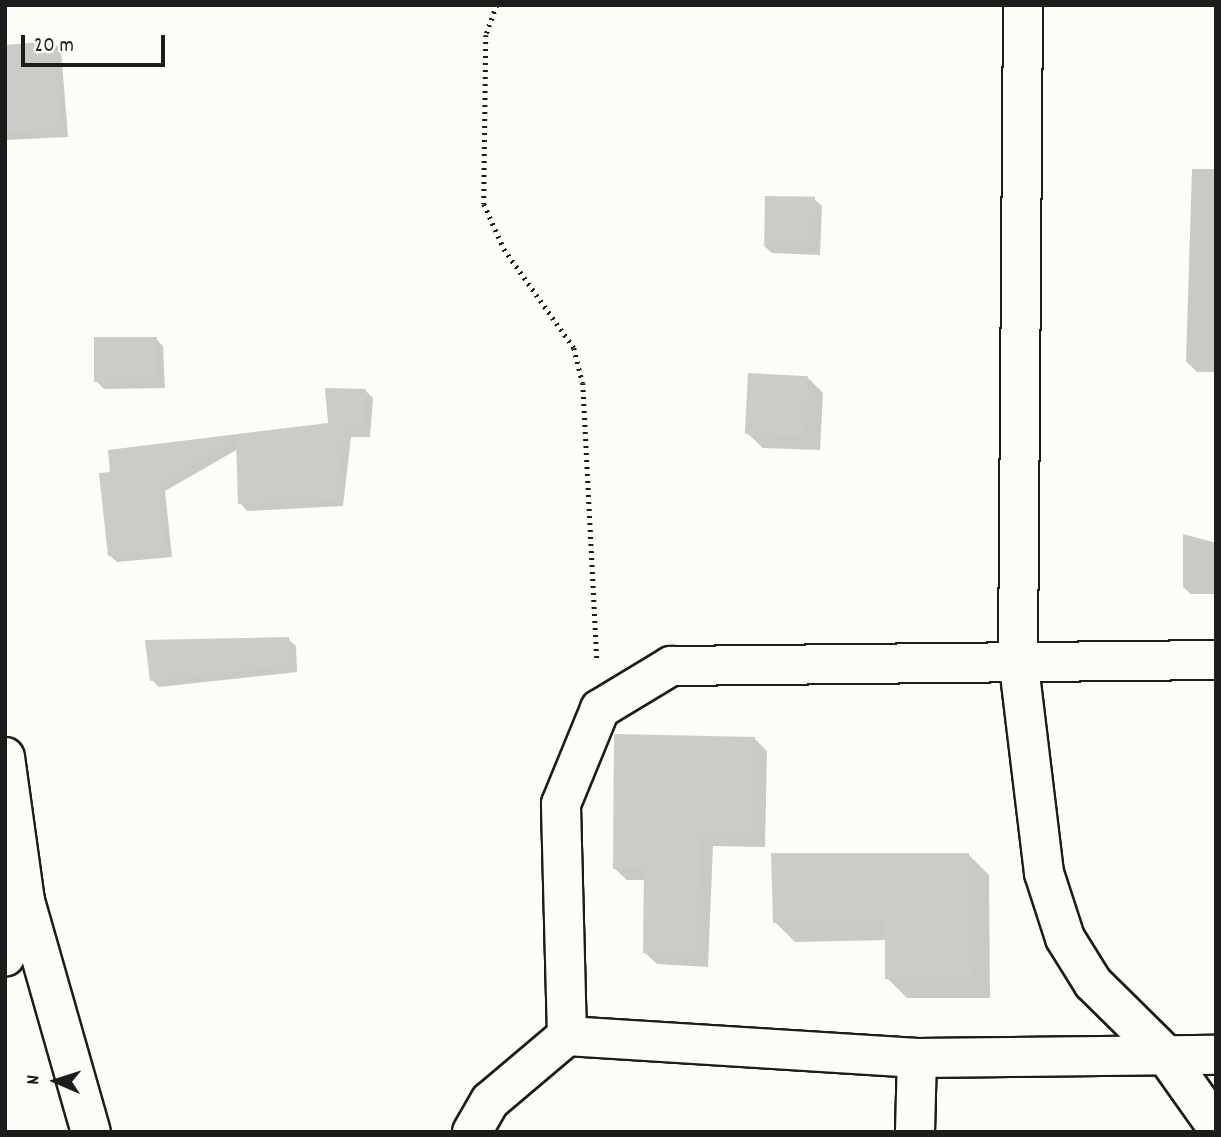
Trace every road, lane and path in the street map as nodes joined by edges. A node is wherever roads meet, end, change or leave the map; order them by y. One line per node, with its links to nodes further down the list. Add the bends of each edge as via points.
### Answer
1 (497, 5): 5 (path, via 486,35 484,204 504,249 574,348 583,383)
2 (1023, 5): 3 (street)
3 (1018, 658): 4 (street); 5 (street, via 671,666); 10 (street, via 1044,873 1065,938 1093,982)
4 (1216, 660)
5 (600, 709): 9 (street, via 561,804)
6 (5, 757): 7 (street)
7 (25, 901): 8 (street); 14 (street)
8 (5, 957)
9 (567, 1036): 12 (street); 15 (street, via 489,1101)
10 (1165, 1055): 11 (street); 12 (street); 13 (street)
11 (1216, 1055)
12 (917, 1058): 16 (street)
13 (1216, 1126)
14 (91, 1132)
15 (472, 1132)
16 (915, 1132)

